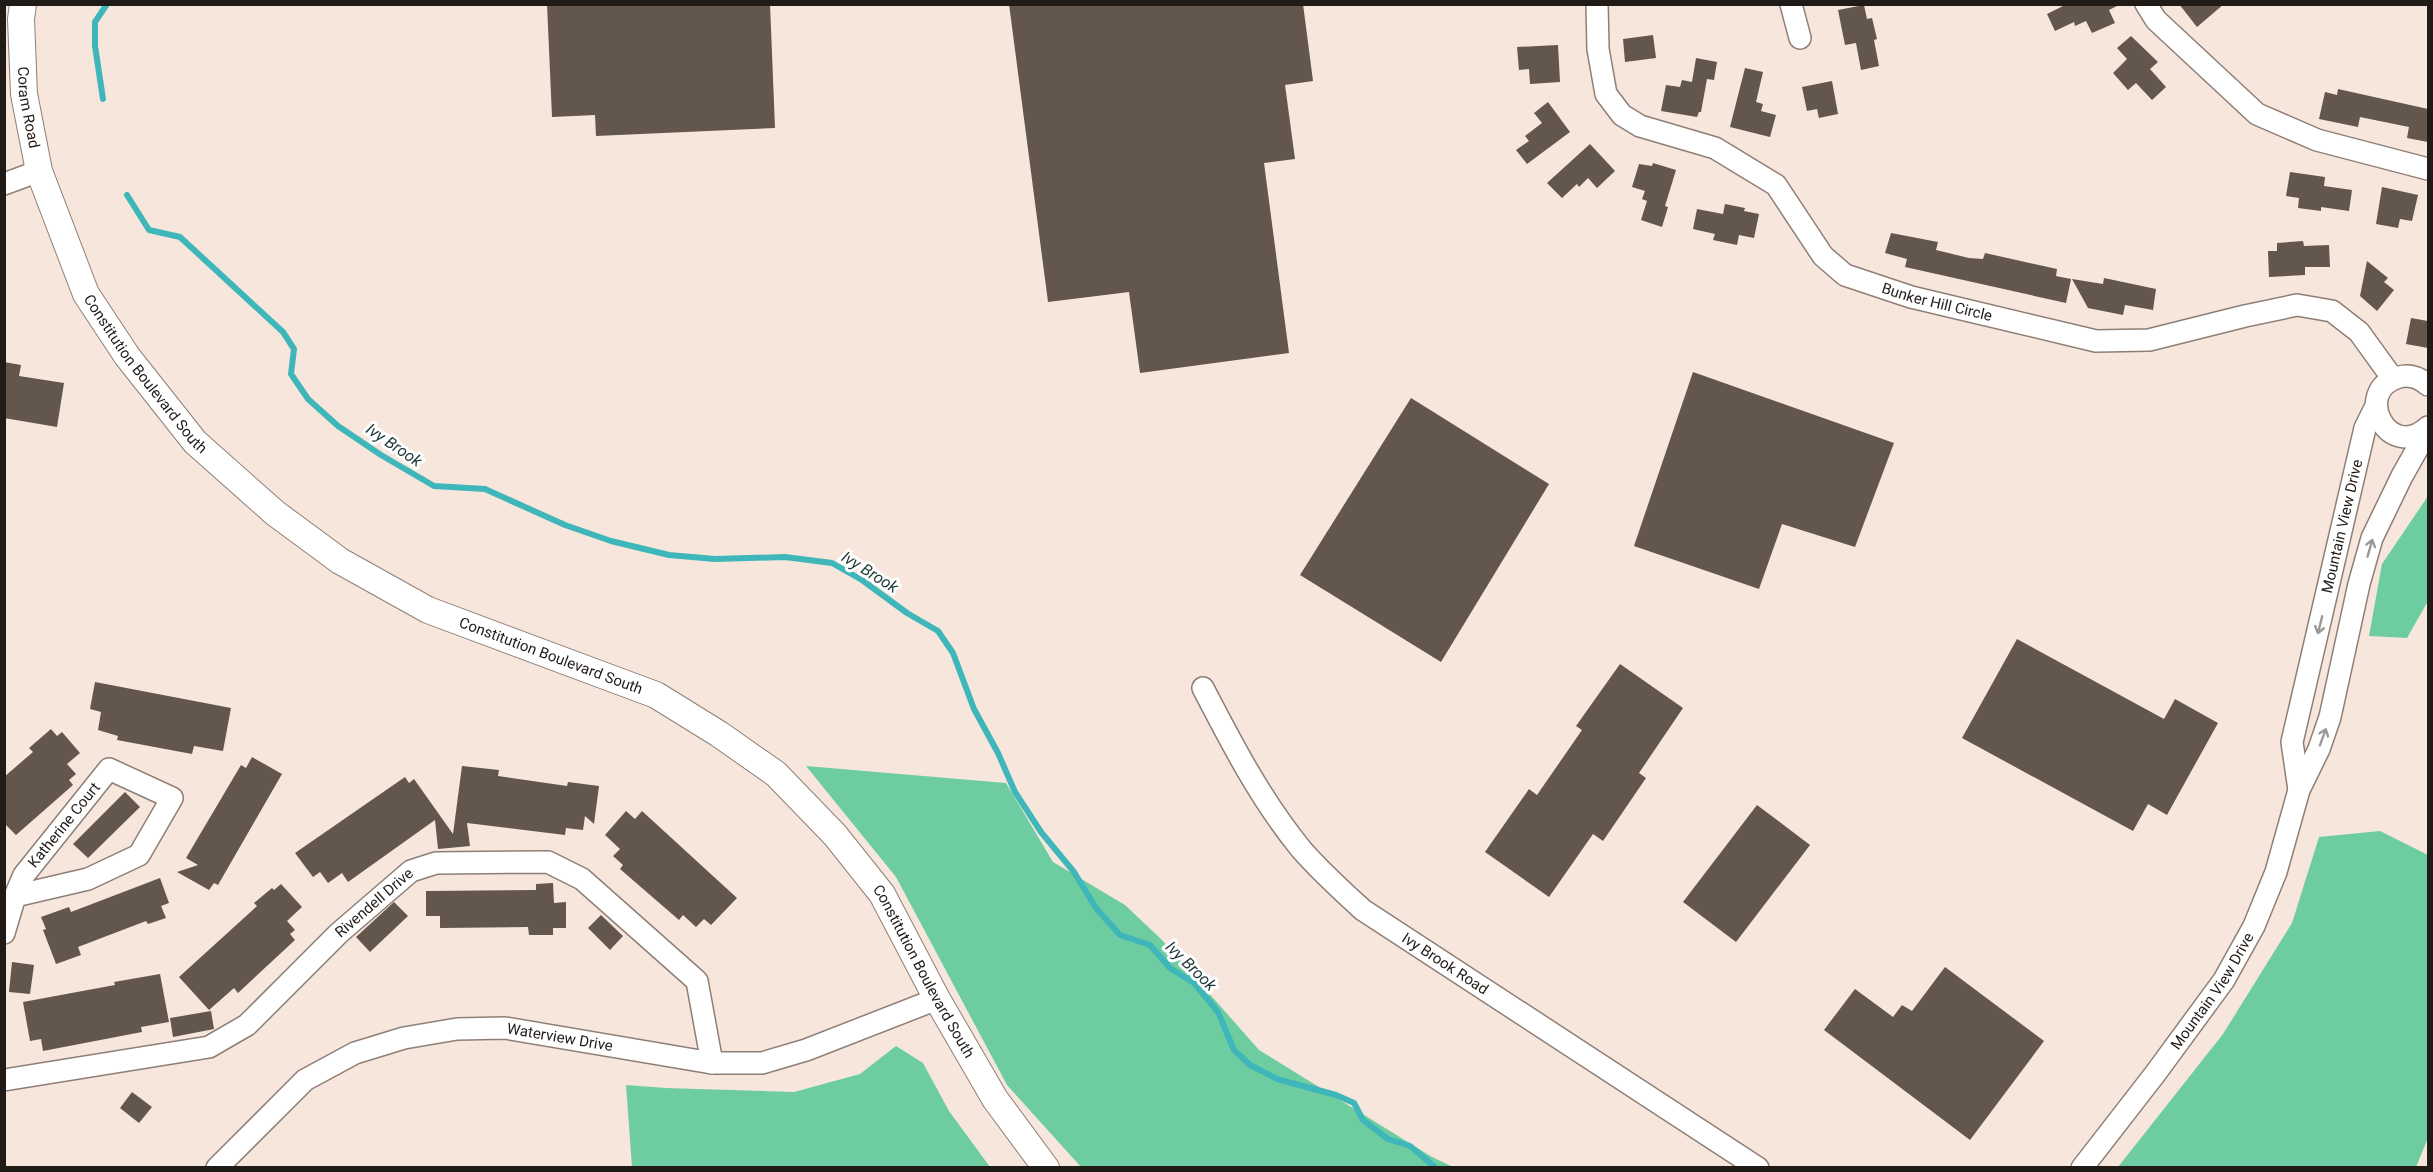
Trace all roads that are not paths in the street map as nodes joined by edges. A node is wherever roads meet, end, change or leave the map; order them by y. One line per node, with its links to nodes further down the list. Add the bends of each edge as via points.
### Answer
1 (23, 4): 7 (main road, Coram Road, via 24,94)
2 (1597, 4): 9 (street, Bunker Hill Circle, via 1598,50 1606,94 1622,115 1640,126 1715,148 1776,185 1823,256 1845,275 1911,297 2096,341 2149,340 2297,305 2332,311 2360,333)
3 (1791, 4): 5 (street)
4 (2146, 4): 6 (street, via 2156,20 2257,114 2316,140)
5 (1800, 38)
6 (2428, 169)
7 (39, 171): 8 (street); 17 (main road, Constitution Boulevard South, via 86,294 127,356 195,442 275,513 340,561 428,610 656,695 776,774 835,835 882,894)
8 (4, 184)
9 (2393, 379): 10 (street, via 2413,376); 11 (street, Mountain View Drive, via 2381,390)
10 (2428, 385)
11 (2376, 406): 12 (street, via 2382,425 2399,436 2418,435); 14 (street, Mountain View Drive, one-way to 14, via 2366,428 2292,742)
12 (2428, 429): 14 (street, Mountain View Drive, one-way to 12, via 2330,717 2372,538)
13 (1203, 688): 22 (street, Ivy Brook Road, via 1244,766 1301,848 1363,910)
14 (2299, 790): 23 (street, Mountain View Drive, via 2276,872 2254,926 2224,980)
15 (15, 896): 15 (street, Katherine Court, via 88,879 139,855 172,798 109,769 24,875); 16 (street, Katherine Court)
16 (4, 933)
17 (937, 999): 18 (street, Waterview Drive, via 762,1063); 21 (main road, Constitution Boulevard South, via 995,1099)
18 (712, 1063): 19 (street, Rivendell Drive, via 697,981 582,879 548,862 436,863 411,871 339,933 247,1025 209,1047); 20 (street, Waterview Drive, via 505,1028 457,1029 404,1038 355,1053 305,1080)
19 (4, 1080)
20 (217, 1167)
21 (1046, 1167)
22 (1758, 1167)
23 (2082, 1167)

